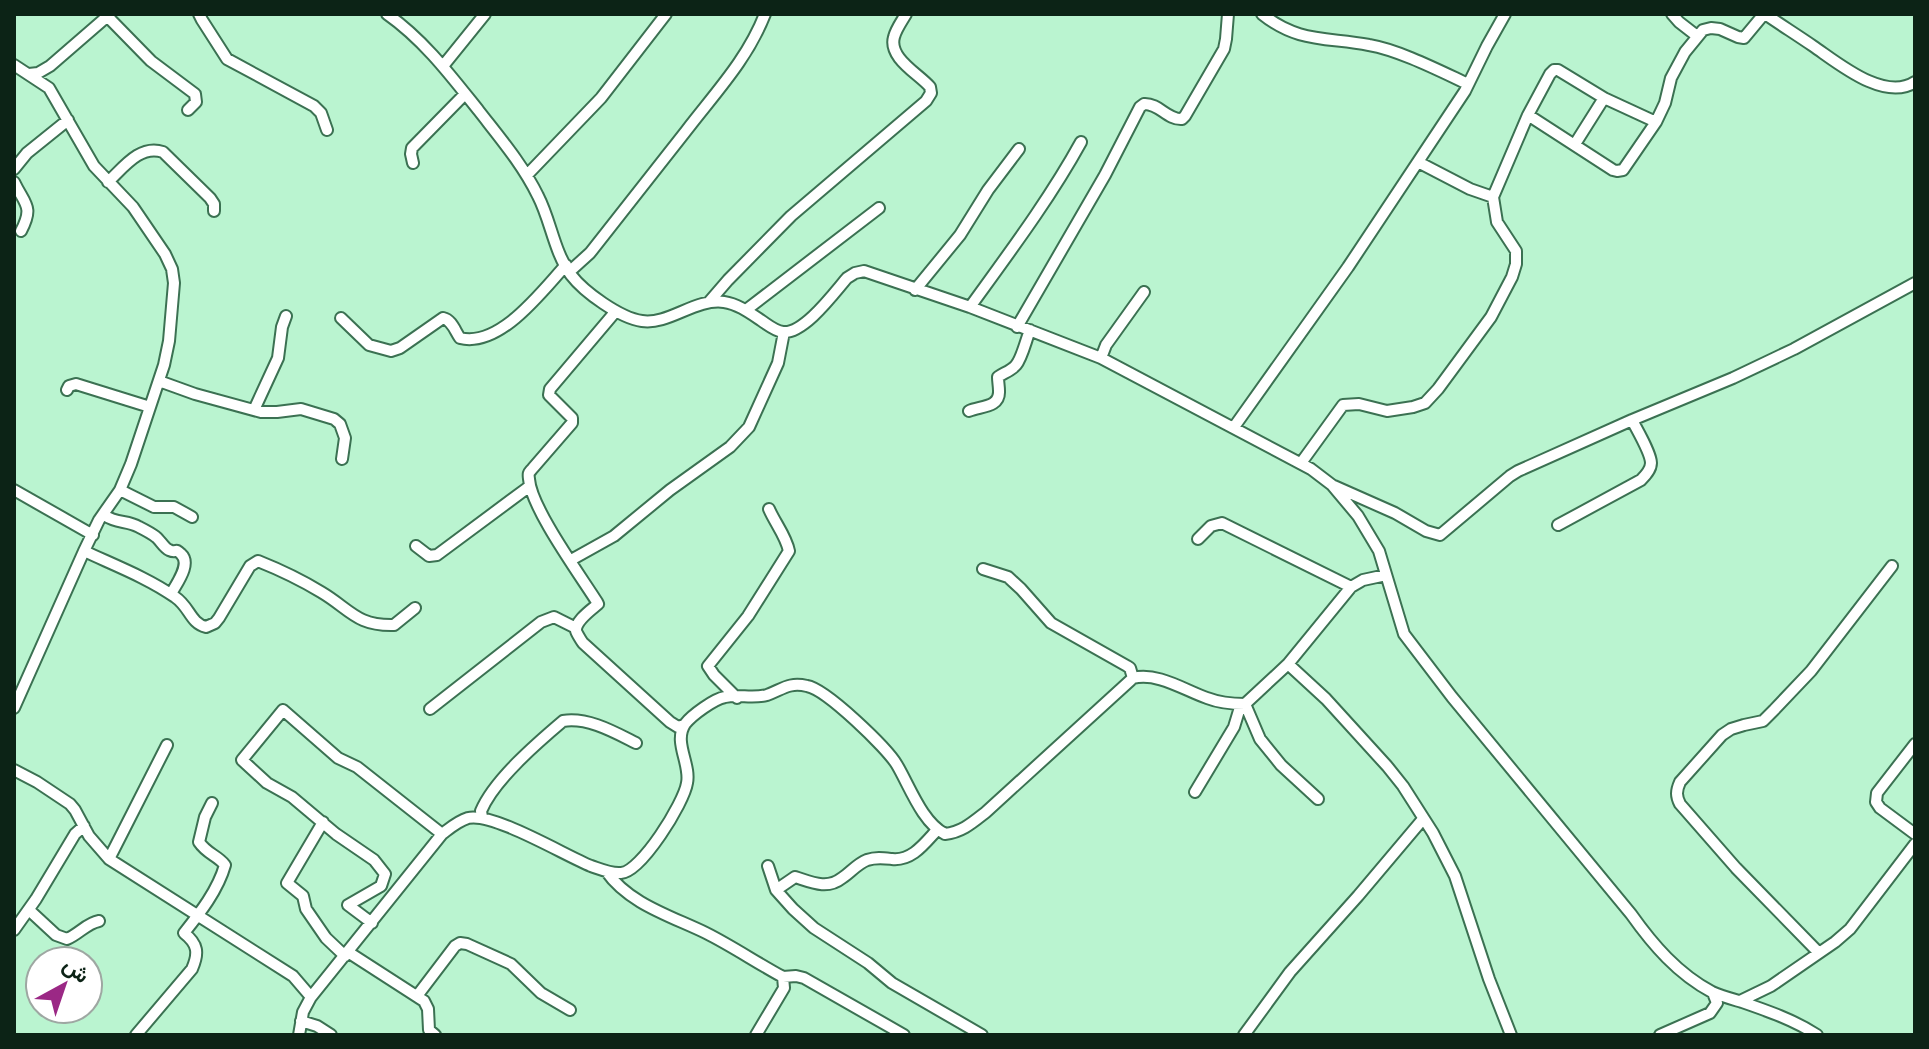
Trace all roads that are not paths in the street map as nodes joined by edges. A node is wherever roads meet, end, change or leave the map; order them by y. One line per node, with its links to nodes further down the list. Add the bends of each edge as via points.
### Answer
1 (199, 14): 27 (street, via 224,56 314,106)
2 (485, 14): 16 (street)
3 (666, 14): 34 (street, via 601,98)
4 (765, 14): 41 (street, via 730,76 590,253)
5 (906, 14): 45 (street, via 893,48 930,87 928,98 791,216)
6 (1228, 14): 51 (street, via 1224,49 1185,116 1175,119 1152,104 1140,107)
7 (1262, 14): 19 (street, via 1312,39 1371,45)
8 (1505, 14): 19 (street)
9 (1672, 14): 13 (street)
10 (1765, 14): 13 (street, via 1744,38 1711,28); 18 (street, via 1858,77 1897,88)
11 (108, 15): 15 (street); 23 (street, via 151,61 195,94 196,102)
12 (394, 16): 16 (street)
13 (1697, 36): 26 (street, via 1671,78)
14 (14, 65): 17 (street)
15 (50, 66): 17 (street); 20 (street)
16 (443, 66): 21 (street)
17 (28, 73): 20 (street)
18 (1915, 82)
19 (1468, 84): 31 (street)
20 (49, 88): 25 (street)
21 (465, 94): 32 (street, via 412,148); 34 (street)
22 (1604, 98): 24 (street, via 1554,70); 26 (street); 29 (street)
23 (188, 110)
24 (1528, 115): 29 (street); 37 (street)
25 (68, 120): 33 (street); 36 (street)
26 (1656, 122): 29 (street, via 1623,170 1613,170)
27 (327, 130)
28 (1081, 142): 46 (street)
29 (1575, 144)
30 (1019, 149): 43 (street)
31 (1418, 162): 37 (street); 61 (street)
32 (413, 163)
33 (14, 169)
34 (527, 175): 41 (street)
35 (14, 182): 40 (street, via 28,210)
36 (108, 182): 39 (street, via 134,158 154,149 210,198); 55 (street, via 140,216 172,269 169,341)
37 (1493, 197): 63 (street, via 1497,222 1516,251 1516,264 1491,317 1425,403 1387,411 1343,405)
38 (879, 208): 47 (street)
39 (214, 211)
40 (21, 231)
41 (567, 269): 48 (street); 50 (street, via 502,328 474,339 460,338 443,318 400,348 385,350 363,341)
42 (1915, 283): 60 (street, via 1794,349)
43 (915, 290): 46 (street); 53 (street, via 864,271 855,273 806,323)
44 (1144, 292): 54 (street)
45 (709, 302): 47 (street); 48 (street, via 655,321)
46 (970, 307): 51 (street)
47 (746, 310): 53 (street)
48 (616, 311): 65 (street, via 550,389 549,395 572,423 529,473)
49 (286, 316): 58 (street, via 278,358)
50 (341, 318)
51 (1017, 327): 52 (street)
52 (1030, 330): 54 (street); 59 (street, via 1019,361 998,377 996,401)
53 (784, 332): 76 (street, via 778,363 749,427 614,536)
54 (1101, 358): 61 (street)
55 (159, 381): 57 (street); 58 (street)
56 (67, 390): 57 (street, via 76,384)
57 (150, 407): 67 (street)
58 (254, 410): 62 (street, via 301,409 334,419 345,438)
59 (969, 411)
60 (1632, 420): 64 (street, via 1510,476 1440,535); 71 (street, via 1648,453 1648,472)
61 (1234, 427): 63 (street)
62 (342, 459)
63 (1301, 463): 64 (street)
64 (1332, 485): 79 (street, via 1358,516)
65 (530, 486): 74 (street, via 437,555 429,556); 76 (street)
66 (14, 490): 72 (street)
67 (120, 490): 69 (street); 70 (street)
68 (769, 509): 86 (street, via 789,551 708,666)
69 (104, 515): 72 (street); 81 (street, via 153,534 184,557)
70 (192, 517)
71 (1558, 525)
72 (93, 535): 75 (street)
73 (1198, 539): 80 (street, via 1222,523)
74 (416, 546)
75 (84, 551): 81 (street); 88 (street)
76 (571, 560): 83 (street, via 598,604)
77 (1892, 566): 115 (street, via 1774,710 1763,721 1722,735 1676,791 1680,804 1736,868)
78 (983, 569): 85 (street, via 1008,577 1051,623 1130,668)
79 (1386, 575): 80 (street); 118 (street, via 1404,634 1452,697 1654,946)
80 (1351, 587): 84 (street)
81 (171, 594): 82 (street, via 195,623 210,626 258,561 321,591 370,623 394,625)
82 (415, 608)
83 (576, 628): 89 (street, via 554,617 541,622); 90 (street, via 583,643 670,722)
84 (1288, 664): 87 (street); 99 (street, via 1387,766)
85 (1133, 678): 87 (street, via 1155,677 1210,699); 102 (street, via 970,825 945,834)
86 (737, 698): 90 (street, via 713,701); 102 (street, via 769,694 788,685 811,686 883,746)
87 (1243, 704): 95 (street); 96 (street, via 1260,739)
88 (14, 708)
89 (430, 709)
90 (684, 725): 108 (street, via 680,738 688,783 682,798 638,865 622,873)
91 (636, 743): 98 (street, via 606,728 563,721 488,797)
92 (1915, 744): 104 (street, via 1877,793 1876,802)
93 (167, 745): 106 (street)
94 (14, 770): 101 (street, via 59,795)
95 (1195, 792)
96 (1318, 799)
97 (212, 803): 111 (street, via 199,842 225,865)
98 (482, 817): 103 (street, via 468,818); 108 (street)
99 (1423, 819): 131 (street, via 1290,972); 132 (street, via 1455,876)
100 (323, 822): 103 (street, via 242,760 283,710 338,758); 113 (street, via 385,874 381,886 348,905); 116 (street, via 287,883 303,896 326,938)
101 (84, 826): 106 (street); 110 (street)
102 (937, 830): 109 (street, via 912,856 869,860 828,884 795,877)
103 (442, 834): 113 (street)
104 (1915, 834)
105 (1915, 844): 115 (street, via 1850,929)
106 (109, 859): 111 (street)
107 (768, 866): 109 (street)
108 (606, 871): 117 (street, via 627,893)
109 (776, 890): 130 (street, via 838,945)
110 (29, 910): 112 (street, via 67,939); 114 (street)
111 (198, 915): 120 (street, via 293,976); 124 (street, via 184,933 194,941 197,958 192,969)
112 (99, 921)
113 (372, 923): 116 (street)
114 (14, 930)
115 (1819, 953): 121 (street)
116 (347, 954): 119 (street); 120 (street)
117 (783, 977): 128 (street, via 784,988); 129 (street, via 804,978)
118 (1713, 993): 121 (street); 133 (street, via 1717,1003 1710,1013)
119 (417, 996): 122 (street, via 460,943 511,964 535,989); 127 (street, via 428,1009 429,1030)
120 (311, 997): 123 (street)
121 (1740, 1001): 134 (street)
122 (570, 1010)
123 (301, 1021): 125 (street); 126 (street)
124 (136, 1035)
125 (299, 1035)
126 (331, 1035)
127 (435, 1035)
128 (756, 1035)
129 (904, 1035)
130 (982, 1035)
131 (1244, 1035)
132 (1511, 1035)
133 (1660, 1035)
134 (1817, 1035)

